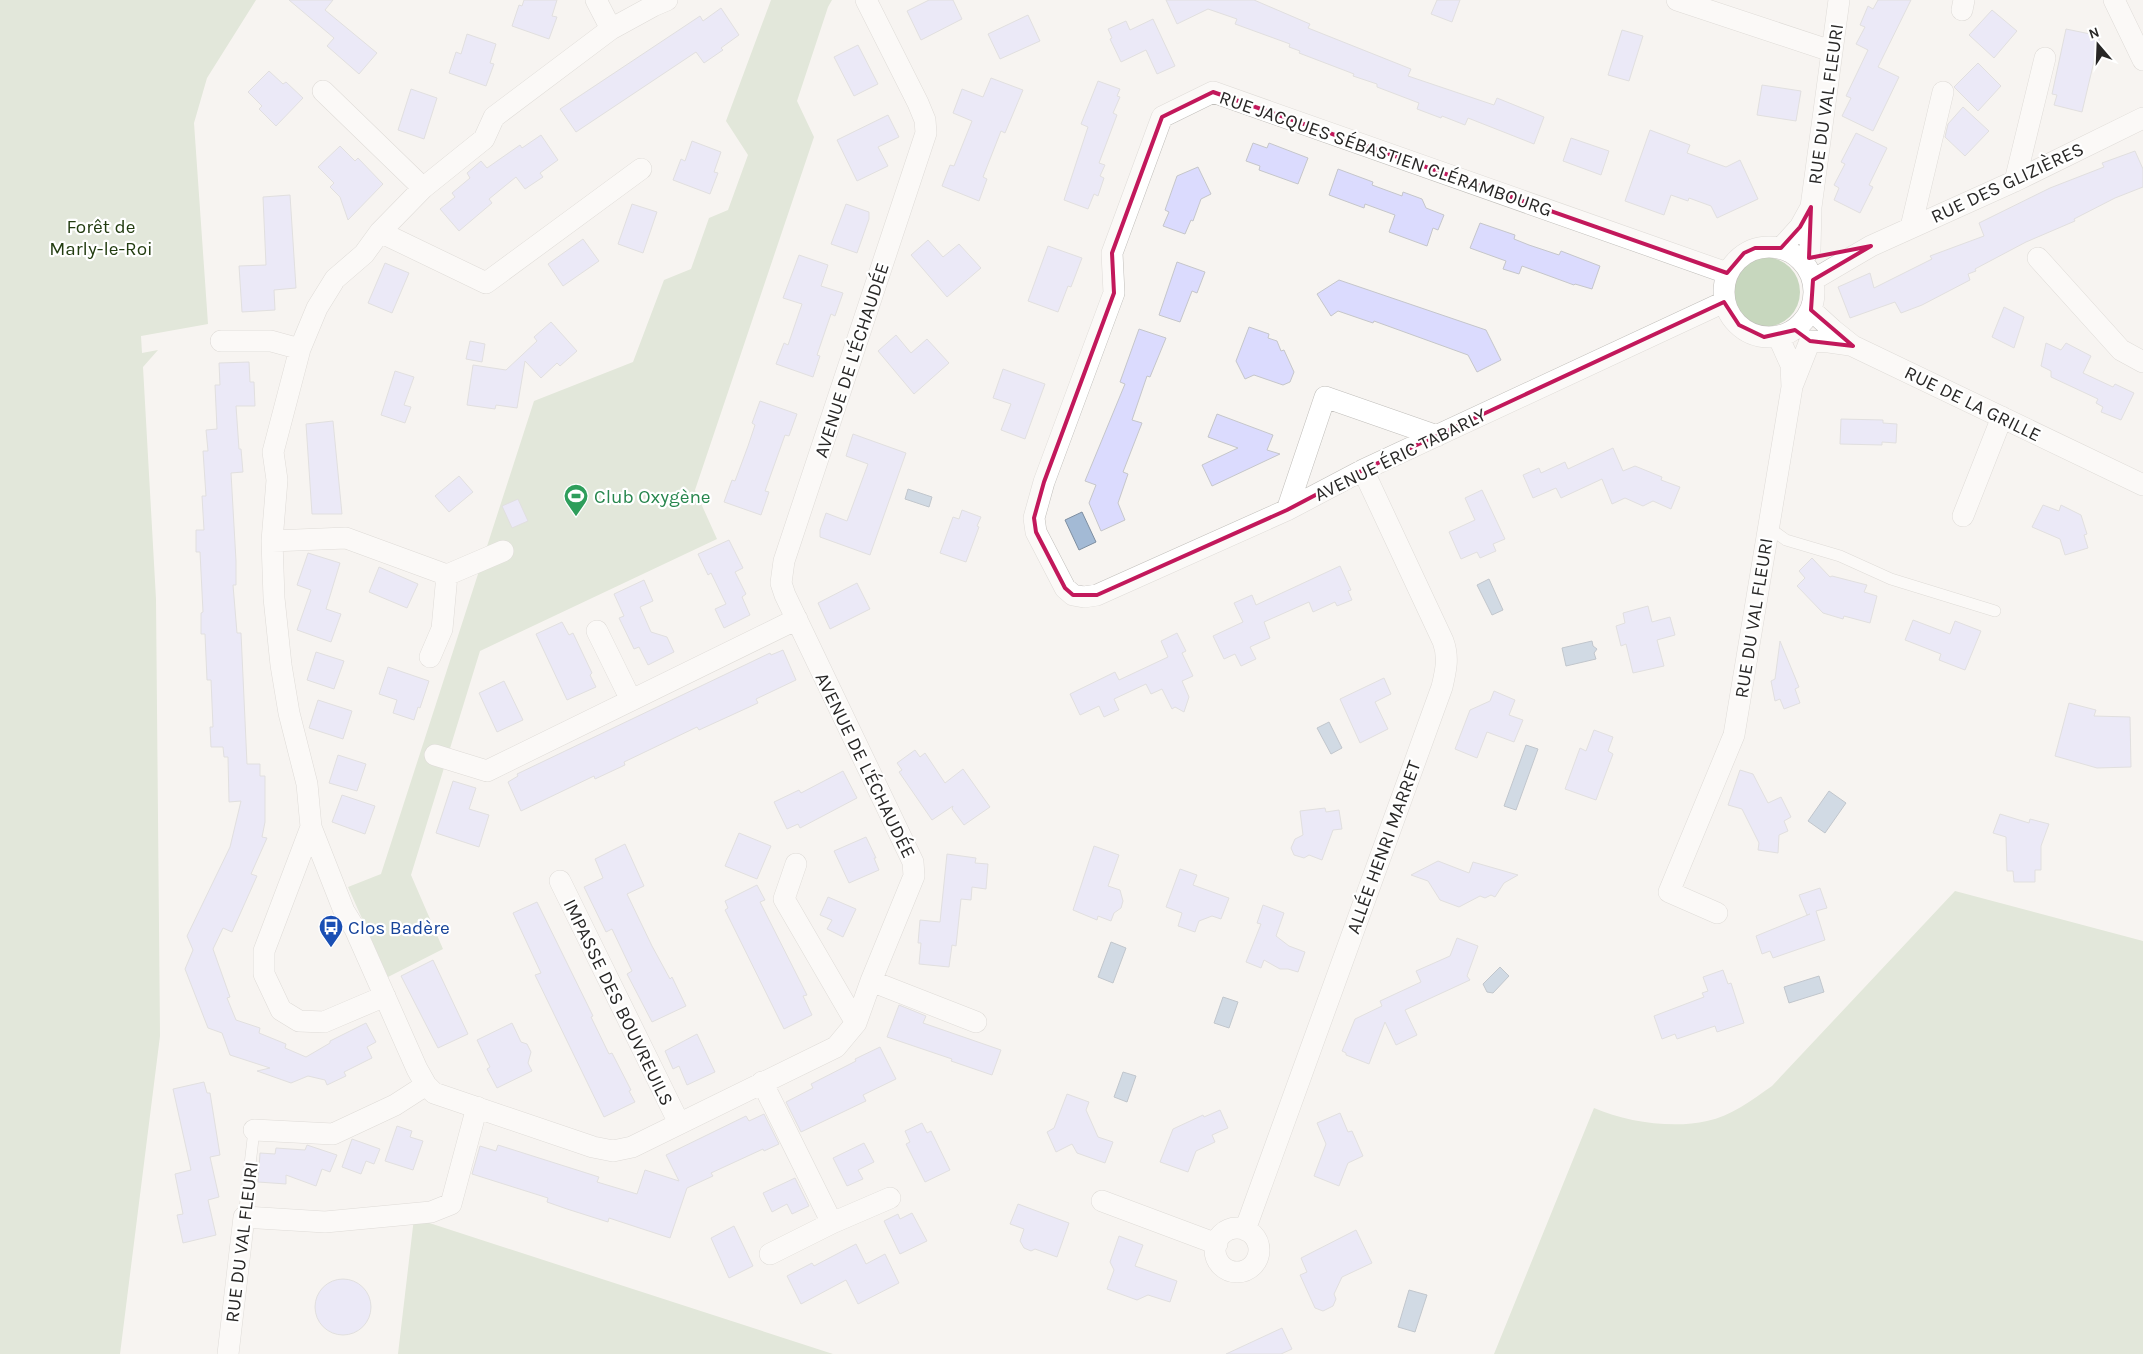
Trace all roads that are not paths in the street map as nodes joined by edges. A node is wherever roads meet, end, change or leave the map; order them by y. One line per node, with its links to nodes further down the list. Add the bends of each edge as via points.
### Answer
1 (596, 0): 8 (street)
2 (667, 0): 8 (street)
3 (866, 0): 47 (street, AVENUE DE L'ÉCHAUDÉE, via 918,103 926,133 784,561 781,583)
4 (1677, 0): 7 (street)
5 (1839, 0): 9 (street, RUE DU VAL FLEURI)
6 (2114, 0): 11 (street)
7 (1714, 6): 9 (street)
8 (611, 29): 17 (street, via 494,117 484,139)
9 (1831, 52): 18 (street, RUE DU VAL FLEURI)
10 (2044, 58): 16 (street)
11 (2143, 60)
12 (322, 91): 17 (street)
13 (1944, 92): 19 (street)
14 (2143, 118): 16 (street, RUE DES GLIZIÈRES)
15 (641, 169): 20 (street, via 486,283)
16 (2015, 181): 19 (street, RUE DES GLIZIÈRES)
17 (423, 188): 20 (street)
18 (1811, 207): 22 (street, RUE DU VAL FLEURI, via 1800,227); 24 (street, RUE DU VAL FLEURI, via 1810,249)
19 (1911, 226): 21 (street, RUE DES GLIZIÈRES)
20 (380, 232): 32 (street, via 364,254 335,279 317,308)
21 (1870, 246): 24 (street, RUE DES GLIZIÈRES, via 1835,256); 26 (street, RUE DES GLIZIÈRES)
22 (1781, 248): 24 (street); 25 (street, via 1768,246 1749,251 1734,262)
23 (2038, 258): 33 (street, via 2121,350)
24 (1802, 260): 26 (street)
25 (1727, 273): 27 (street); 45 (street, RUE JACQUES SÉBASTIEN CLÉRAMBOURG, via 1213,92 1162,117 1112,253 1114,293 1044,482 1034,518 1036,532 1064,588)
26 (1813, 280): 28 (street)
27 (1724, 302): 29 (street, via 1739,326 1750,333 1764,337); 36 (street, AVENUE ÉRIC TABARLY)
28 (1810, 310): 29 (street); 31 (street, RUE DE LA GRILLE)
29 (1794, 336): 31 (street); 34 (street, RUE DU VAL FLEURI); 34 (street, via 1802,366)
30 (221, 341): 32 (street, via 271,341)
31 (1853, 346): 35 (street, RUE DE LA GRILLE)
32 (300, 349): 42 (street, via 274,452 277,480)
33 (2143, 362)
34 (1792, 388): 41 (street, RUE DU VAL FLEURI)
35 (2002, 417): 38 (street, RUE DE LA GRILLE); 40 (street)
36 (1437, 436): 37 (street, AVENUE ÉRIC TABARLY); 39 (street, via 1325,397)
37 (1363, 470): 39 (street, AVENUE ÉRIC TABARLY); 69 (street, ALLÉE HENRI MARRET, via 1443,641 1447,665 1442,687)
38 (2143, 485)
39 (1287, 510): 45 (street, AVENUE ÉRIC TABARLY, via 1097,595)
40 (1963, 516)
41 (1768, 527): 46 (lane, via 1786,540 1840,556 1892,579); 55 (street, RUE DU VAL FLEURI, via 1734,735 1669,892)
42 (272, 541): 44 (street, via 346,538); 52 (street, via 281,665 307,784)
43 (503, 551): 44 (street)
44 (447, 575): 49 (street, via 442,629)
45 (1073, 595)
46 (1996, 611)
47 (796, 619): 50 (street); 56 (street, AVENUE DE L'ÉCHAUDÉE, via 914,862 914,876)
48 (597, 631): 50 (street)
49 (430, 657)
50 (631, 700): 51 (street, via 487,771)
51 (435, 755)
52 (311, 827): 57 (street, via 344,911); 57 (street, via 264,951 264,974 281,1010 299,1021 324,1022)
53 (796, 864): 59 (street, via 784,900)
54 (560, 881): 63 (street, IMPASSE DES BOUVREUILS)
55 (1717, 913)
56 (871, 981): 58 (street); 59 (street, AVENUE DE L'ÉCHAUDÉE)
57 (385, 996): 61 (street)
58 (976, 1022)
59 (856, 1023): 60 (street, AVENUE DE L'ÉCHAUDÉE, via 836,1047)
60 (762, 1082): 63 (street, AVENUE DE L'ÉCHAUDÉE); 68 (street)
61 (426, 1085): 62 (street, AVENUE DE L'ÉCHAUDÉE, via 434,1093); 64 (street, via 395,1105 333,1134)
62 (477, 1107): 63 (street, AVENUE DE L'ÉCHAUDÉE, via 593,1147 614,1151 632,1147); 67 (street, via 450,1204 432,1212 325,1222)
63 (679, 1123)
64 (254, 1130): 67 (lane, RUE DU VAL FLEURI)
65 (890, 1198): 68 (street)
66 (1102, 1202): 70 (street)
67 (244, 1217): 72 (street, RUE DU VAL FLEURI)
68 (832, 1223): 71 (street)
69 (1245, 1230): 70 (street, via 1231,1229 1220,1236); 70 (street, via 1254,1236 1259,1247 1258,1258 1251,1268 1240,1272 1228,1271 1218,1262)
70 (1217, 1244)
71 (770, 1254)
72 (228, 1354)

